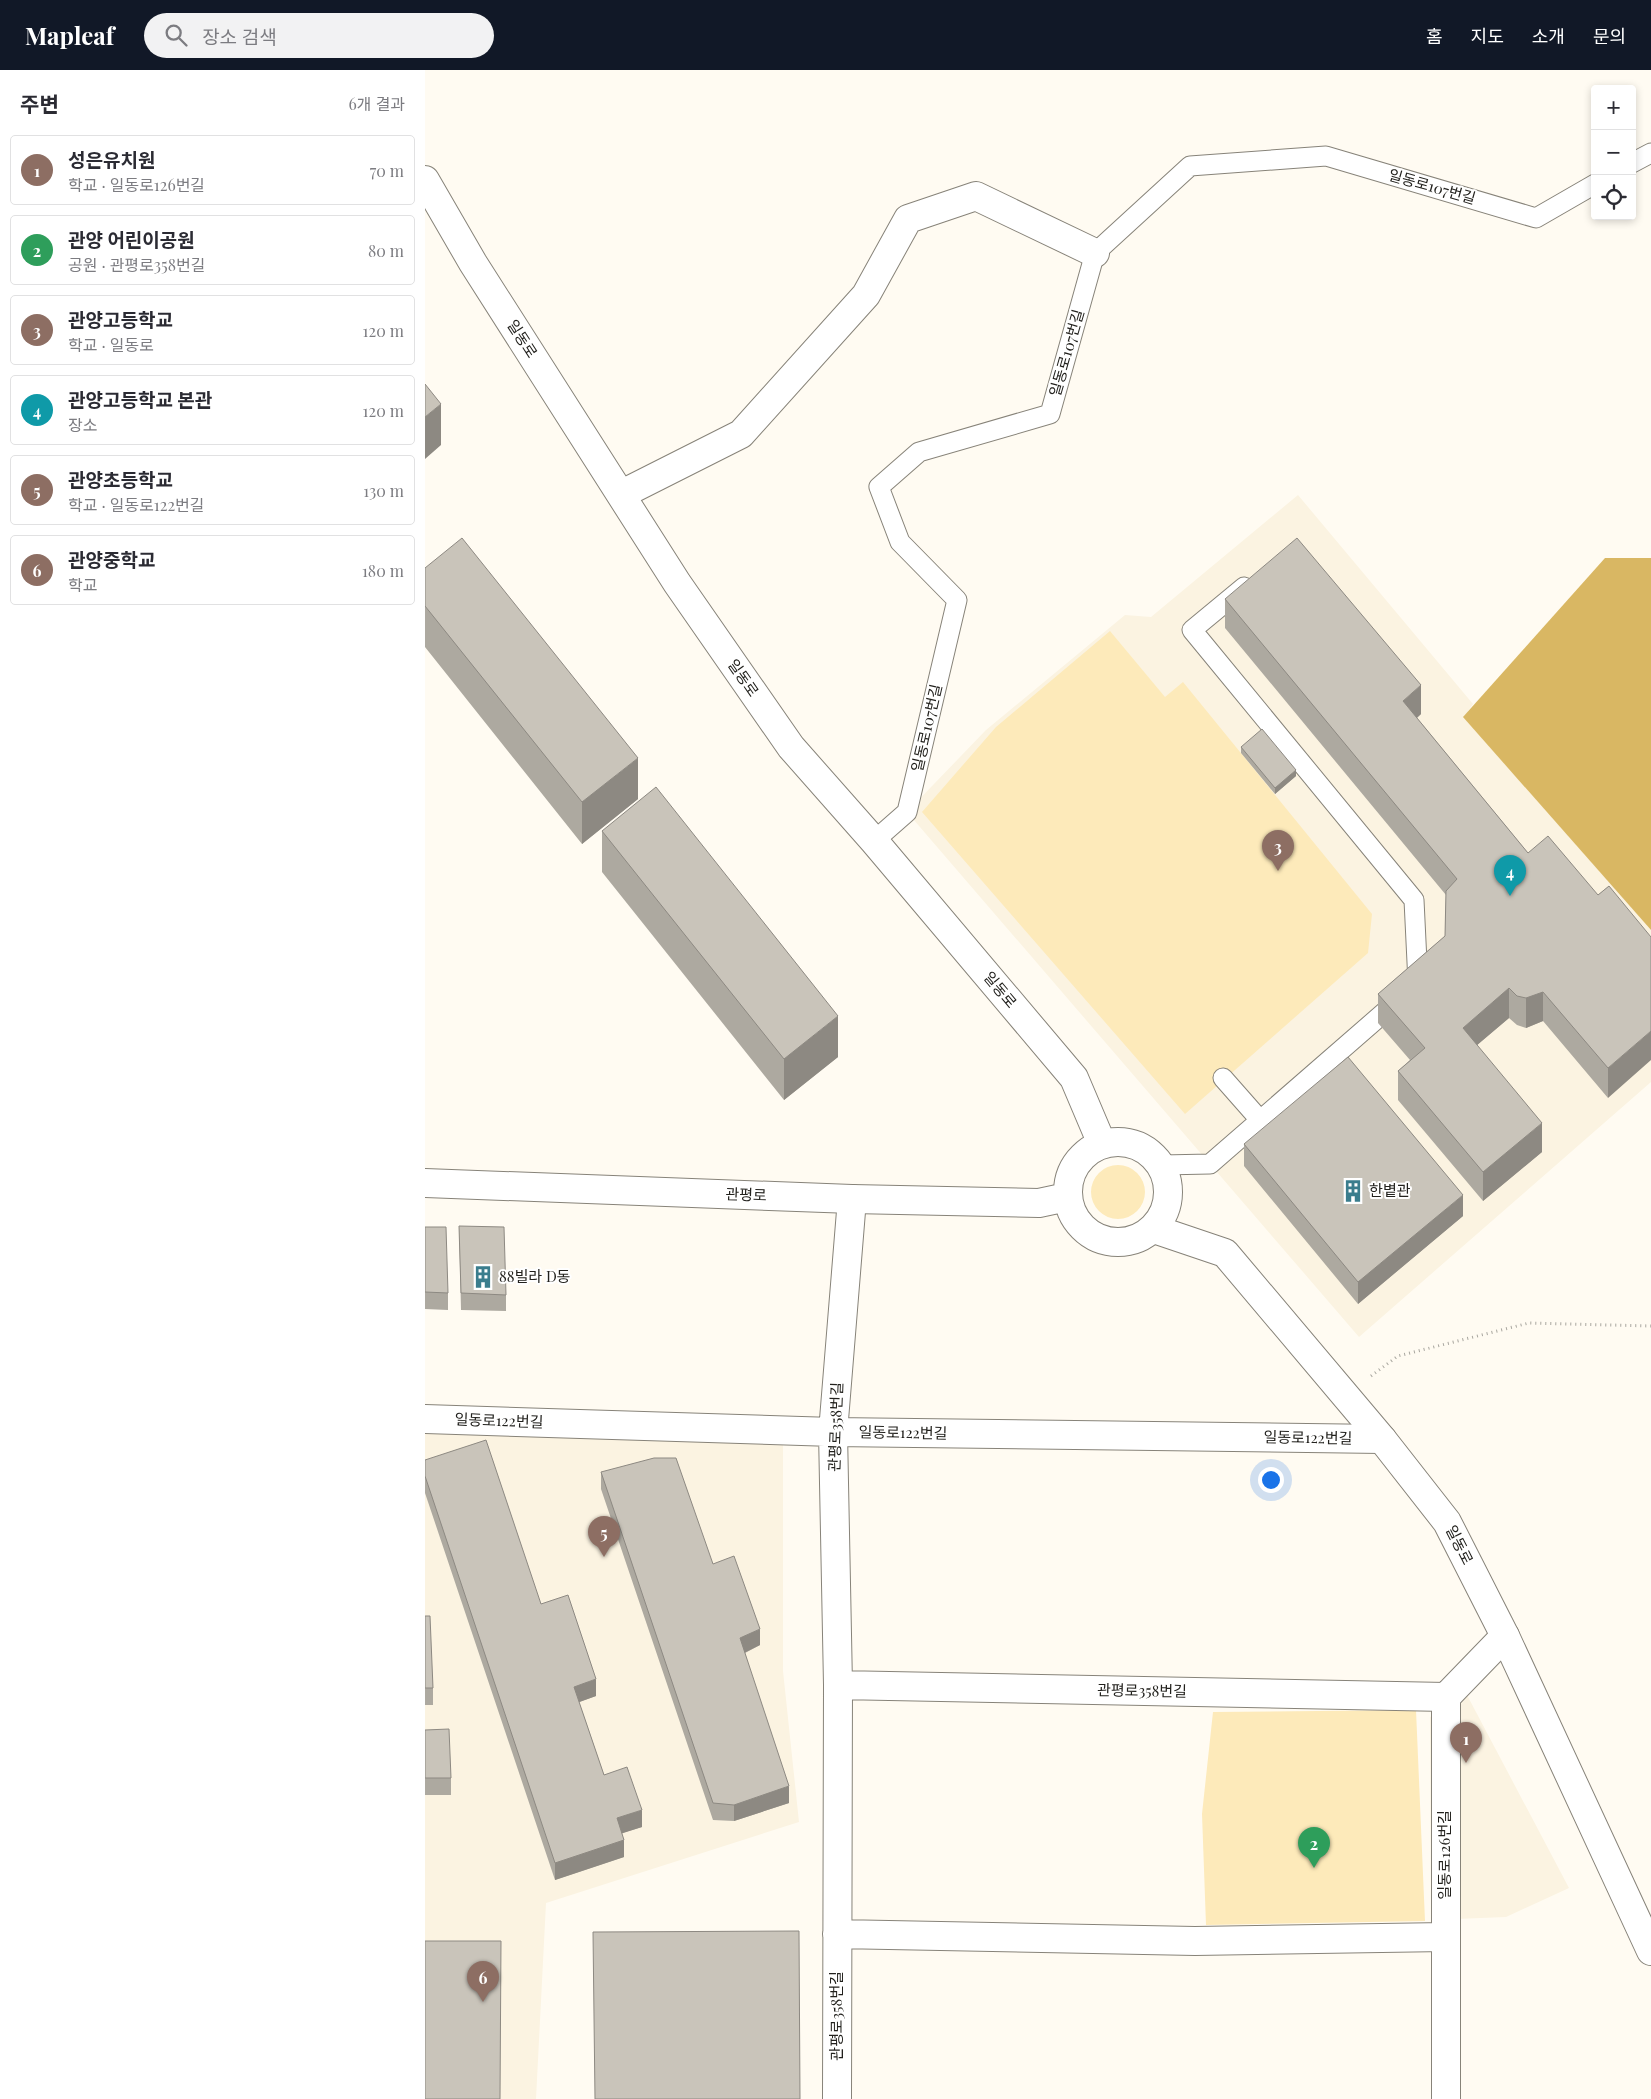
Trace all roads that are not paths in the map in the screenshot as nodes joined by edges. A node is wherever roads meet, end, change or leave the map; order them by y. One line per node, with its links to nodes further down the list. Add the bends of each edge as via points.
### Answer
1 (1651, 152): 2 (lane)
2 (1636, 161)
3 (425, 180): 6 (street, 일동로, via 473,263)
4 (1591, 186): 5 (lane, 일동로107번길, via 1535,218 1326,156 1191,166)
5 (1095, 252): 6 (street, via 976,196 908,218 865,295 741,434); 8 (lane, 일동로107번길, via 1050,414 919,452 879,487 900,542 957,600 907,812)
6 (622, 494): 8 (street, 일동로, via 677,584 791,748)
7 (1259, 575): 10 (lane, via 1193,630 1414,900 1418,983 1281,1113)
8 (874, 842): 11 (street, 일동로, via 1074,1078)
9 (1223, 1078): 10 (lane)
10 (1259, 1120): 12 (lane, via 1210,1164)
11 (1102, 1144): 12 (street, via 1124,1142 1146,1149); 14 (street, via 1082,1156 1070,1175)
12 (1162, 1166): 16 (street, via 1169,1187 1167,1210)
13 (425, 1183): 15 (street, 관평로)
14 (1067, 1197): 15 (street, 관평로, via 1039,1203); 16 (street, via 1075,1219 1091,1236 1112,1243 1135,1241)
15 (852, 1199): 18 (street, 관평로358번길)
16 (1154, 1229): 19 (street, 일동로, via 1225,1254)
17 (425, 1418): 18 (street, 일동로122번길)
18 (833, 1432): 19 (street, 일동로122번길); 21 (street, 관평로358번길)
19 (1382, 1439): 20 (street, 일동로, via 1447,1522)
20 (1505, 1636): 22 (street); 25 (street, 일동로)
21 (838, 1685): 22 (street, 관평로358번길); 23 (street, 관평로358번길)
22 (1446, 1697): 24 (street, 일동로126번길)
23 (837, 1934): 24 (street, via 1195,1941); 26 (street, 관평로358번길)
24 (1445, 1937): 27 (street, 일동로126번길)
25 (1649, 1941)
26 (837, 2099)
27 (1446, 2099)

